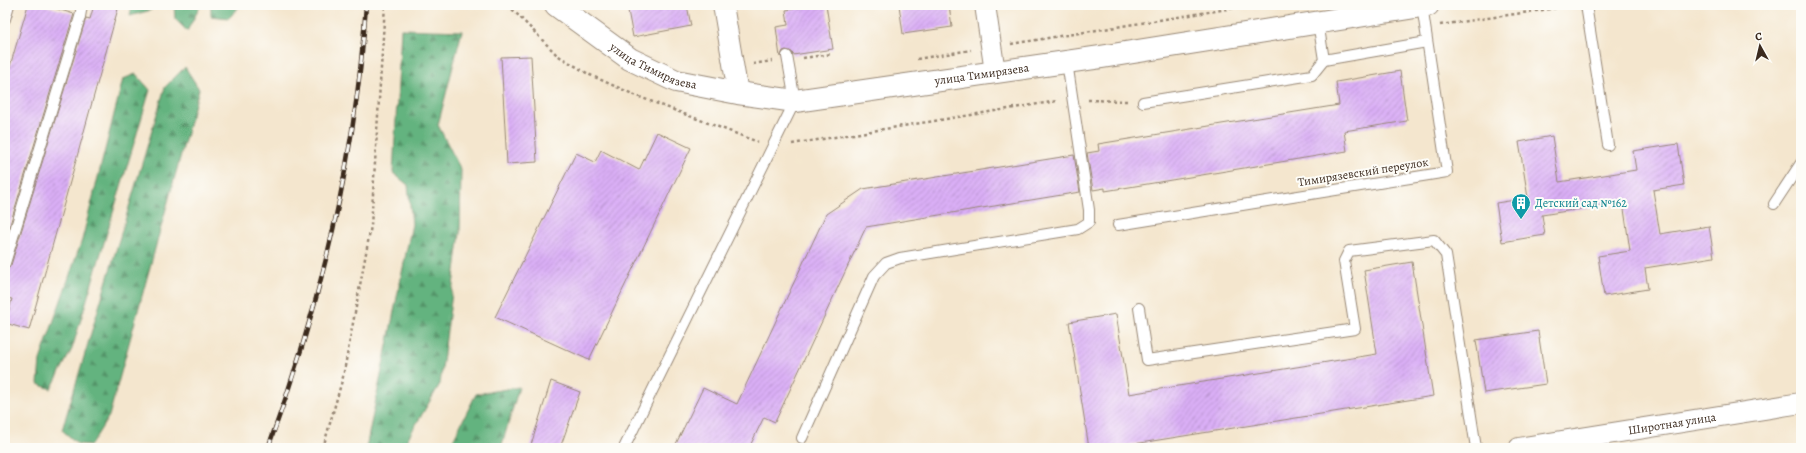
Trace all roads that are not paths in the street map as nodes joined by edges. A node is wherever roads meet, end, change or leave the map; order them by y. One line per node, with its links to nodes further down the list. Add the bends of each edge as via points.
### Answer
1 (9, 5): 8 (lane)
2 (82, 5): 22 (lane)
3 (556, 5): 15 (main road, улица Тимирязева, via 630,59 676,81)
4 (723, 5): 15 (street)
5 (985, 5): 14 (street)
6 (1586, 5): 18 (lane)
7 (1425, 6): 9 (main road, улица Тимирязева); 10 (lane, Тимирязевский переулок)
8 (5, 20)
9 (1318, 22): 12 (lane); 13 (main road, улица Тимирязева)
10 (1427, 42): 12 (lane); 21 (lane, Тимирязевский переулок, via 1447,172)
11 (787, 56): 16 (lane)
12 (1324, 60): 17 (lane, via 1312,75)
13 (1067, 62): 14 (main road, улица Тимирязева); 25 (lane, via 1089,222 1078,229 900,258 886,263 874,276)
14 (996, 72): 16 (main road, улица Тимирязева)
15 (738, 93): 16 (main road, улица Тимирязева)
16 (795, 101): 27 (lane)
17 (1143, 102)
18 (1608, 145)
19 (1801, 163): 20 (lane)
20 (1774, 204)
21 (1118, 225)
22 (5, 263)
23 (1139, 308): 28 (lane, via 1148,360 1355,329 1344,261 1349,251 1434,240 1446,254)
24 (1801, 403): 26 (street, Широтная улица)
25 (802, 438)
26 (1563, 445): 29 (street, Широтная улица)
27 (624, 448)
28 (1476, 448)
29 (1519, 448)

